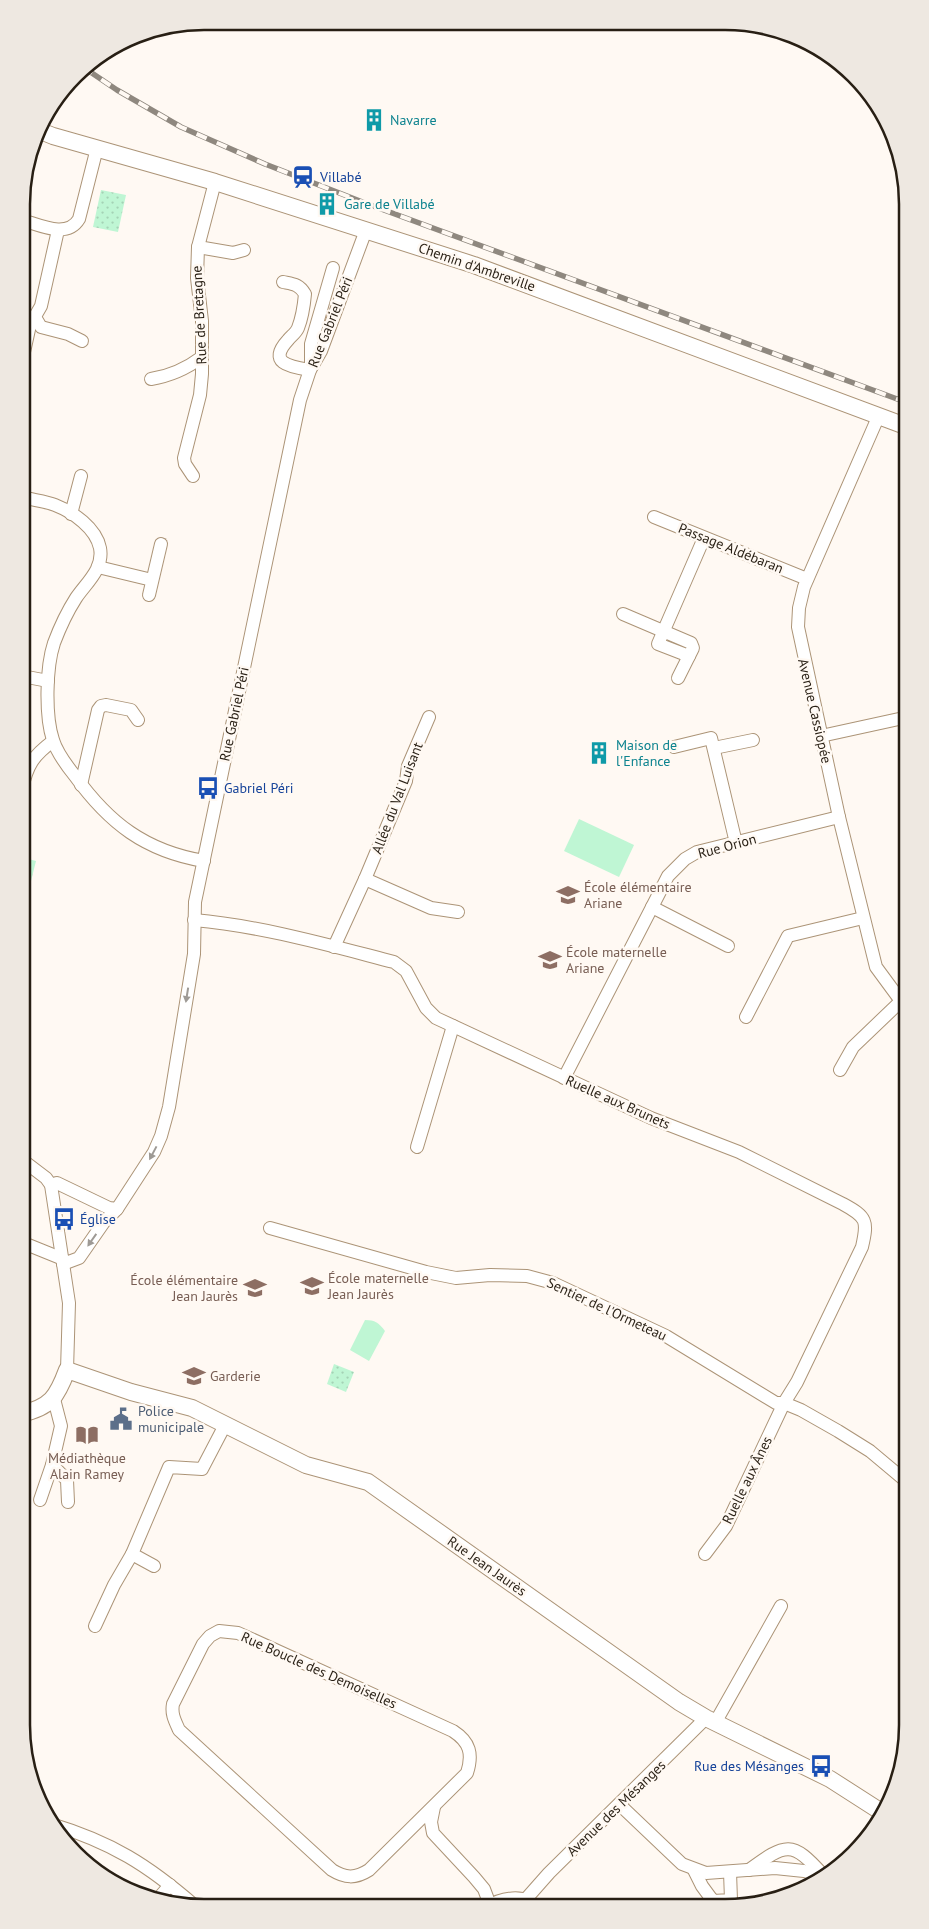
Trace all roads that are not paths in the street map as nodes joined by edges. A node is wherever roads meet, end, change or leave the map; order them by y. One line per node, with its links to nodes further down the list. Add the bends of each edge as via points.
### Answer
1 (45, 133): 2 (street, Chemin d'Ambreville)
2 (97, 148): 3 (street, Chemin d'Ambreville); 5 (street, via 79,220 72,228)
3 (215, 182): 6 (street, Chemin d'Ambreville); 7 (street, Rue de Bretagne)
4 (30, 222): 5 (street)
5 (58, 230): 11 (street, via 41,306)
6 (366, 230): 15 (street, Rue Gabriel Péri); 17 (street, Chemin d'Ambreville, via 474,265)
7 (198, 247): 8 (street, via 233,253); 14 (street, Rue de Bretagne)
8 (244, 250)
9 (333, 268): 15 (street, via 311,344)
10 (283, 282): 15 (street, via 296,284 305,294 298,330 282,348 279,358 290,366)
11 (35, 316): 12 (street); 13 (street, via 42,328)
12 (30, 325)
13 (82, 341)
14 (202, 357): 16 (street, via 175,373); 20 (street, Rue de Bretagne, via 200,395 184,458)
15 (310, 370): 47 (street, Rue Gabriel Péri, via 298,410)
16 (151, 379)
17 (879, 416): 18 (street, Chemin d'Ambreville); 27 (street, Avenue Cassiopée)
18 (899, 423)
19 (81, 476): 22 (street)
20 (193, 476)
21 (30, 499): 22 (street, via 55,505)
22 (71, 514): 26 (street, via 94,535 100,548)
23 (654, 517): 24 (street, Passage Aldébaran)
24 (704, 538): 27 (street, Passage Aldébaran); 31 (street)
25 (161, 544): 28 (street)
26 (98, 567): 28 (street); 34 (street, via 65,616 54,644)
27 (807, 579): 38 (street, Avenue Cassiopée, via 799,608 798,627)
28 (152, 580): 29 (street)
29 (149, 595)
30 (623, 614): 31 (street)
31 (664, 631): 33 (street, via 658,644 689,656)
32 (30, 678): 34 (street)
33 (678, 678)
34 (48, 681): 40 (street)
35 (429, 717): 48 (street, Allée du Val Luisant)
36 (899, 719): 38 (street)
37 (138, 720): 44 (street, via 131,710 101,706)
38 (821, 736): 45 (street, Avenue Cassiopée)
39 (754, 740): 42 (street)
40 (53, 741): 43 (street); 44 (street)
41 (674, 747): 42 (street, via 711,738)
42 (714, 748): 46 (street)
43 (30, 764)
44 (81, 785): 47 (street, via 112,820 136,838 165,851)
45 (839, 817): 46 (street, Rue Orion); 51 (street, Avenue Cassiopée)
46 (736, 843): 49 (street, Rue Orion, via 697,852 684,859 668,876)
47 (204, 861): 52 (street, Rue Gabriel Péri)
48 (365, 879): 50 (street, via 431,908); 54 (street, Allée du Val Luisant)
49 (652, 907): 53 (street); 60 (street, Rue Orion)
50 (458, 912)
51 (863, 918): 55 (street, Avenue Cassiopée, via 876,967); 57 (street, via 788,936)
52 (194, 920): 54 (street, Ruelle aux Brunets, via 244,927); 64 (street, Rue Gabriel Péri, one-way to 64, via 194,946 169,1107 154,1152)
53 (728, 946)
54 (334, 947): 58 (street, Ruelle aux Brunets, via 394,962 406,971 426,1008 436,1018)
55 (899, 997)
56 (899, 1008): 59 (street, via 853,1047)
57 (746, 1017)
58 (453, 1026): 60 (street, Ruelle aux Brunets); 61 (street)
59 (840, 1070)
60 (564, 1078): 70 (street, Ruelle aux Brunets, via 651,1118 739,1152 843,1204 864,1219 866,1231 862,1247)
61 (416, 1147)
62 (30, 1166): 63 (street)
63 (51, 1185): 64 (street, via 58,1183); 67 (street)
64 (116, 1209): 67 (street, Rue Gabriel Péri, one-way to 67, via 79,1258)
65 (270, 1228): 70 (street, Sentier de l'Ormeteau, via 456,1278 527,1276 553,1283 666,1336 776,1403)
66 (30, 1246): 67 (street)
67 (63, 1261): 68 (street, via 68,1303)
68 (67, 1370): 69 (street); 72 (street, Rue Jean Jaurès, via 192,1408)
69 (54, 1399): 71 (street); 73 (street, via 61,1426)
70 (784, 1403): 74 (street, Sentier de l'Ormeteau, via 870,1451); 78 (street, Ruelle aux Ânes, via 726,1526)
71 (30, 1412)
72 (225, 1425): 77 (street, via 202,1469 169,1467); 82 (street, Rue Jean Jaurès, via 306,1465 360,1479 379,1488 679,1702)
73 (52, 1465): 75 (street); 76 (street, via 67,1480)
74 (899, 1475)
75 (40, 1500)
76 (68, 1502)
77 (132, 1554): 79 (street); 81 (street)
78 (705, 1554)
79 (154, 1566)
80 (782, 1606): 82 (street, Avenue des Mésanges)
81 (95, 1626)
82 (710, 1720): 83 (street, Avenue des Mésanges); 85 (street, Rue Jean Jaurès, via 830,1780)
83 (620, 1805): 89 (street, via 682,1864); 98 (street, Avenue des Mésanges, via 549,1873)
84 (434, 1806): 87 (street); 88 (street, Rue Boucle des Demoiselles); 88 (street, Rue Boucle des Demoiselles, via 467,1773 470,1752 461,1736 238,1633 219,1631 210,1636 173,1704 172,1711 180,1730 341,1876 352,1877 369,1870)
85 (877, 1809)
86 (64, 1828): 94 (street, via 120,1850)
87 (433, 1833): 88 (street); 97 (street, via 484,1889)
88 (405, 1834)
89 (694, 1870): 92 (street); 99 (street)
90 (749, 1870): 91 (street, via 777,1852 798,1850); 92 (street); 93 (street, via 775,1868)
91 (820, 1871)
92 (730, 1872): 100 (street)
93 (815, 1874)
94 (170, 1885): 95 (street); 96 (street)
95 (162, 1894)
96 (186, 1898)
97 (487, 1899)
98 (533, 1899)
99 (712, 1899)
100 (730, 1899)

